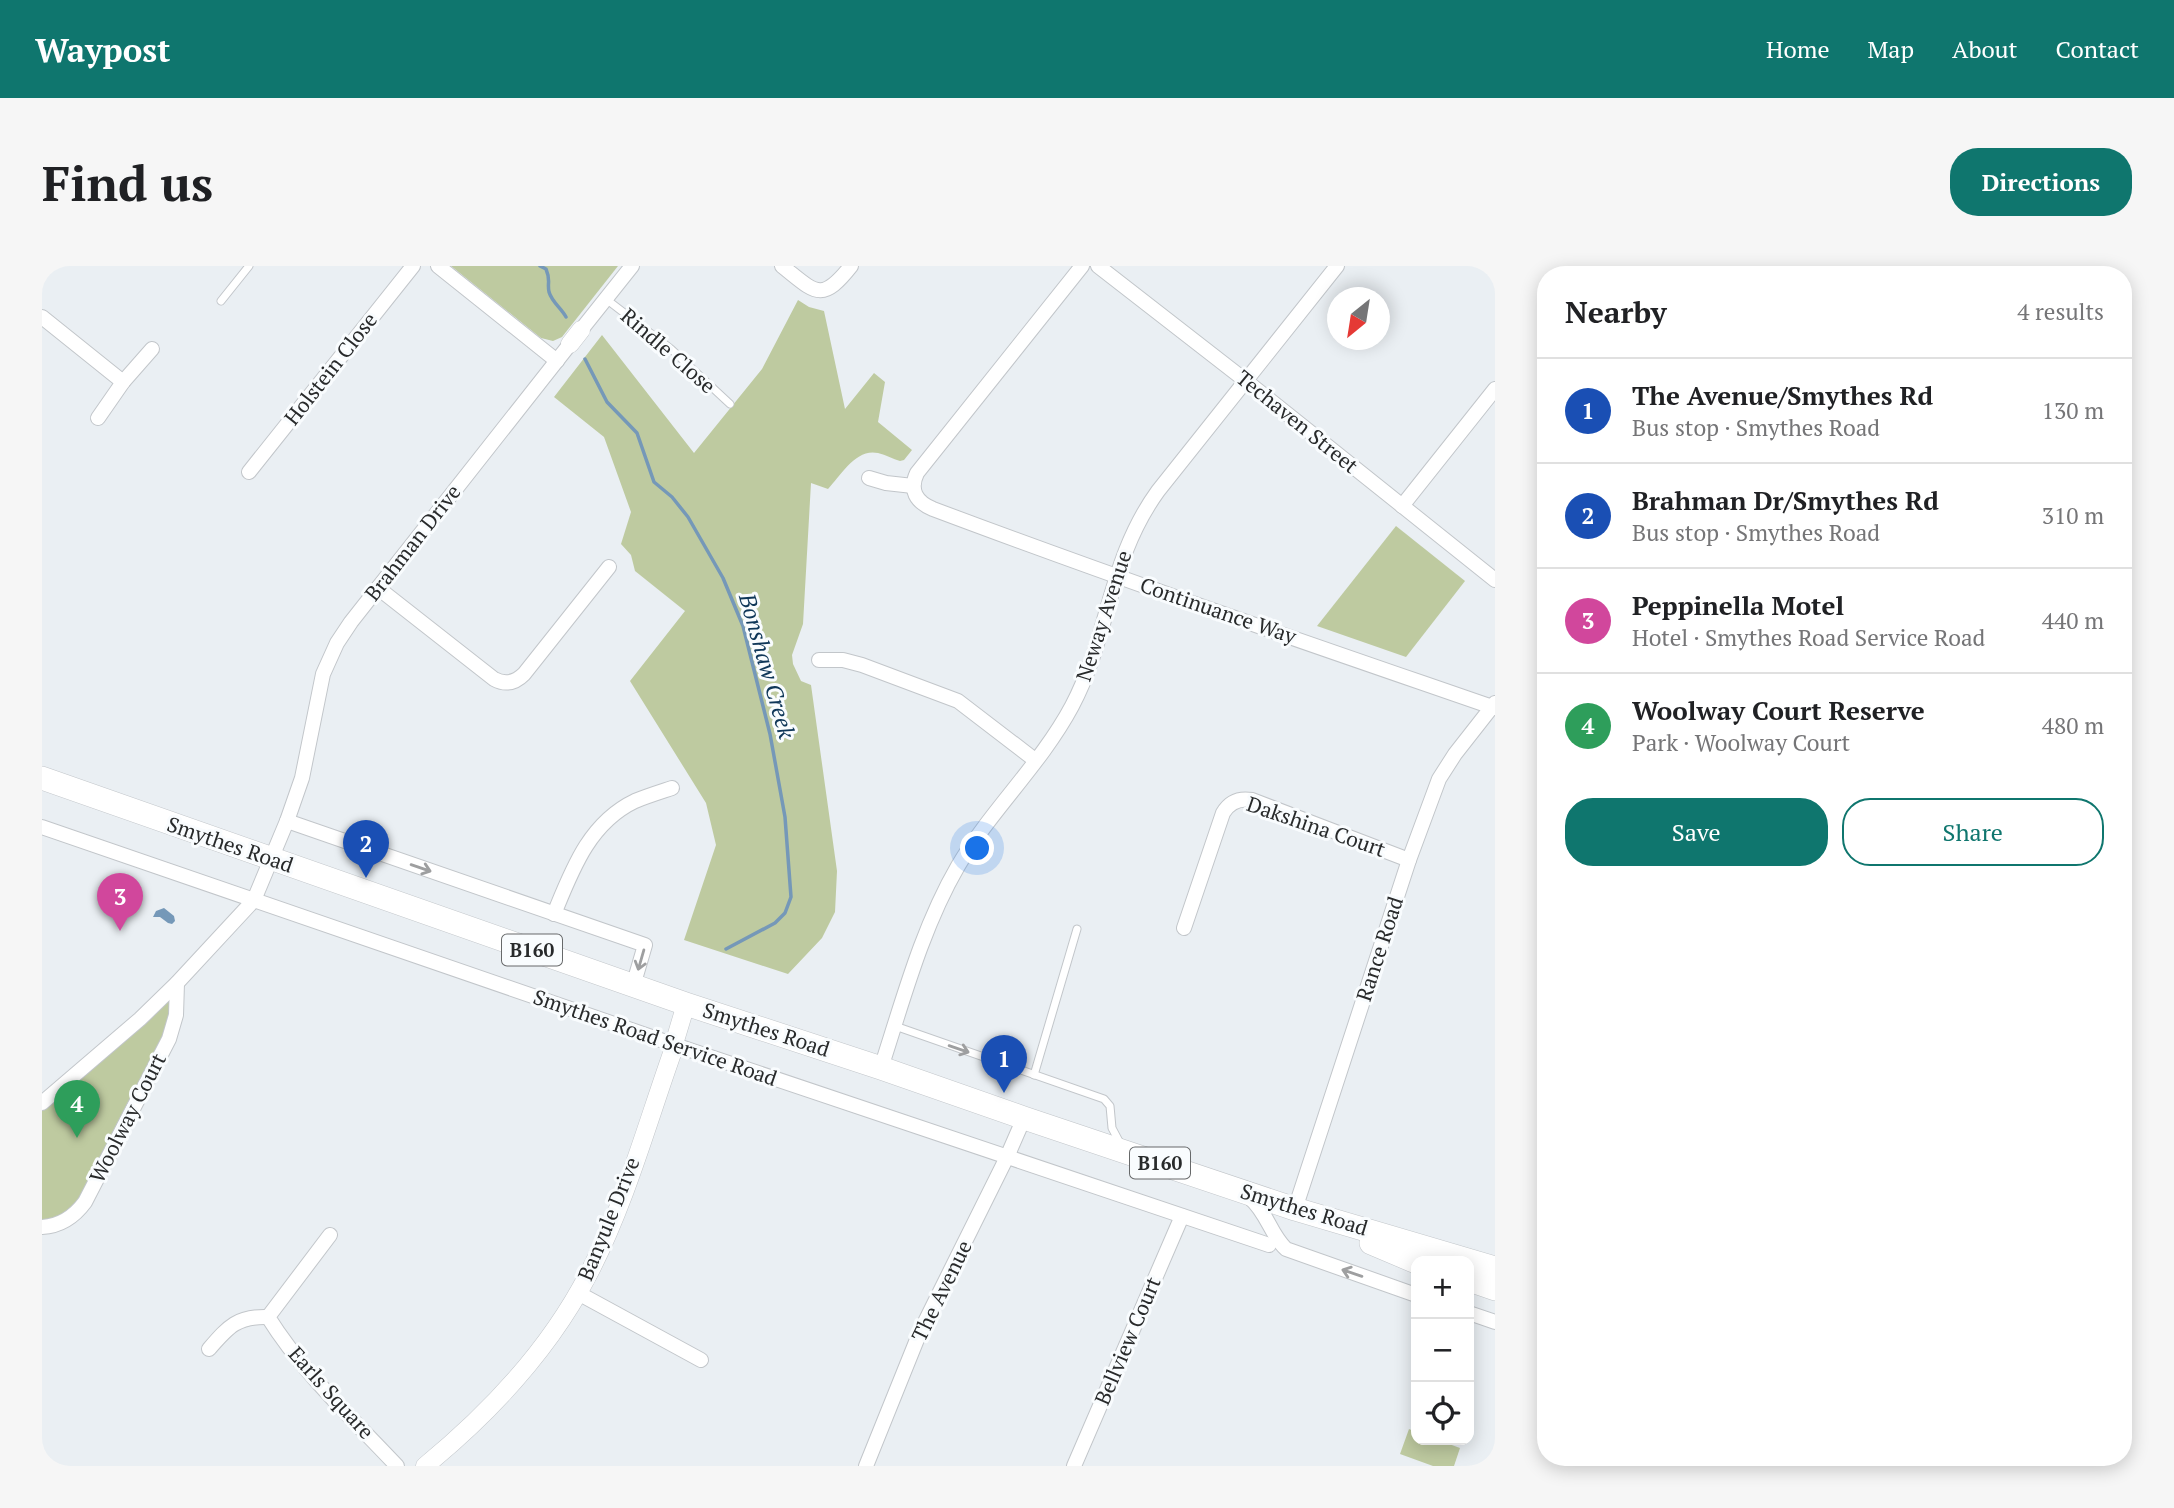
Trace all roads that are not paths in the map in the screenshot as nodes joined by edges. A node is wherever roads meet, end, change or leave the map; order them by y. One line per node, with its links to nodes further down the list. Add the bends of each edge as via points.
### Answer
1 (249, 266): 11 (lane)
2 (413, 266): 22 (street, Holstein Close)
3 (438, 266): 16 (street)
4 (632, 266): 10 (street, Brahman Drive)
5 (782, 266): 6 (street, via 808,286 822,290 834,286)
6 (851, 266)
7 (1082, 266): 24 (street, via 919,470)
8 (1098, 266): 17 (street, Techaven Street)
9 (1337, 266): 17 (street, Neway Avenue)
10 (606, 299): 13 (street, Brahman Drive); 20 (lane, Rindle Close, via 671,349)
11 (221, 301)
12 (42, 317): 18 (street)
13 (581, 330): 14 (street, Brahman Drive)
14 (570, 344): 16 (street, Brahman Drive)
15 (152, 349): 18 (street)
16 (557, 360): 29 (street, Brahman Drive)
17 (1246, 381): 25 (street, Techaven Street); 27 (street, Neway Avenue, via 1150,503)
18 (123, 382): 21 (street)
19 (1495, 389): 25 (street)
20 (730, 404)
21 (98, 418)
22 (249, 472)
23 (869, 478): 24 (street)
24 (913, 486): 27 (street, Continuance Way, via 916,498 927,507)
25 (1402, 506): 28 (street, Techaven Street)
26 (609, 567): 29 (street, via 524,674 508,683 489,676)
27 (1115, 577): 31 (street, Continuance Way); 32 (street, Neway Avenue, via 1088,673)
28 (1495, 580)
29 (378, 588): 35 (street, Brahman Drive, via 337,643 323,674 305,768)
30 (819, 660): 32 (street, via 862,665 958,701)
31 (1494, 706): 38 (street, Rance Road, via 1439,779)
32 (1035, 761): 46 (street, Neway Avenue, via 969,849 947,887)
33 (42, 778): 37 (main road, Smythes Road / B160)
34 (671, 788): 40 (street, via 628,805 598,830 575,861)
35 (287, 821): 37 (street, Brahman Drive); 40 (street, Smythes Road Service Road, one-way to 40)
36 (42, 827): 39 (street, Smythes Road Service Road)
37 (271, 859): 39 (street, Woolway Court); 44 (main road, Smythes Road / B160)
38 (1409, 860): 41 (street, Dakshina Court, via 1252,800 1237,800 1223,813); 55 (street, Rance Road)
39 (254, 901): 43 (street, Woolway Court); 47 (street, Smythes Road Service Road)
40 (554, 914): 44 (street, Smythes Road Service Road, one-way to 44, via 645,945)
41 (1184, 928)
42 (1077, 929): 49 (lane)
43 (177, 983): 50 (street, Woolway Court); 57 (street, Woolway Court, via 169,1040 88,1196 72,1216)
44 (633, 986): 45 (main road, Smythes Road / B160)
45 (686, 1004): 47 (street, Banyule Drive); 48 (main road, Smythes Road / B160)
46 (895, 1026): 48 (street, Neway Avenue); 49 (lane, one-way to 49)
47 (674, 1045): 53 (street, Smythes Road Service Road); 64 (street, Banyule Drive, via 614,1217)
48 (881, 1068): 51 (main road, Smythes Road / B160)
49 (1034, 1075): 52 (lane, via 1106,1100 1114,1134)
50 (42, 1103)
51 (1024, 1118): 52 (main road, Smythes Road / B160); 53 (street, The Avenue)
52 (1124, 1151): 54 (main road, Smythes Road / B160)
53 (1007, 1157): 56 (street, Smythes Road Service Road); 73 (street, The Avenue, via 920,1332)
54 (1241, 1191): 55 (main road, Smythes Road / B160); 65 (street, one-way to 54, via 1290,1251 1277,1240 1257,1204)
55 (1295, 1209): 60 (main road, B160); 61 (main road, Smythes Road / B160)
56 (1182, 1216): 59 (street, Smythes Road Service Road); 74 (street, Bellview Court)
57 (42, 1227)
58 (330, 1236): 67 (street)
59 (1269, 1244)
60 (1411, 1260)
61 (1495, 1268)
62 (1474, 1282): 63 (main road)
63 (1495, 1289)
64 (578, 1293): 70 (street); 72 (street, Banyule Drive, via 512,1384)
65 (1411, 1293)
66 (1474, 1315): 68 (street)
67 (268, 1317): 69 (street, via 237,1321); 71 (street, Earls Square, via 310,1373)
68 (1495, 1322)
69 (209, 1349)
70 (701, 1360)
71 (397, 1466)
72 (425, 1466)
73 (866, 1466)
74 (1074, 1466)

